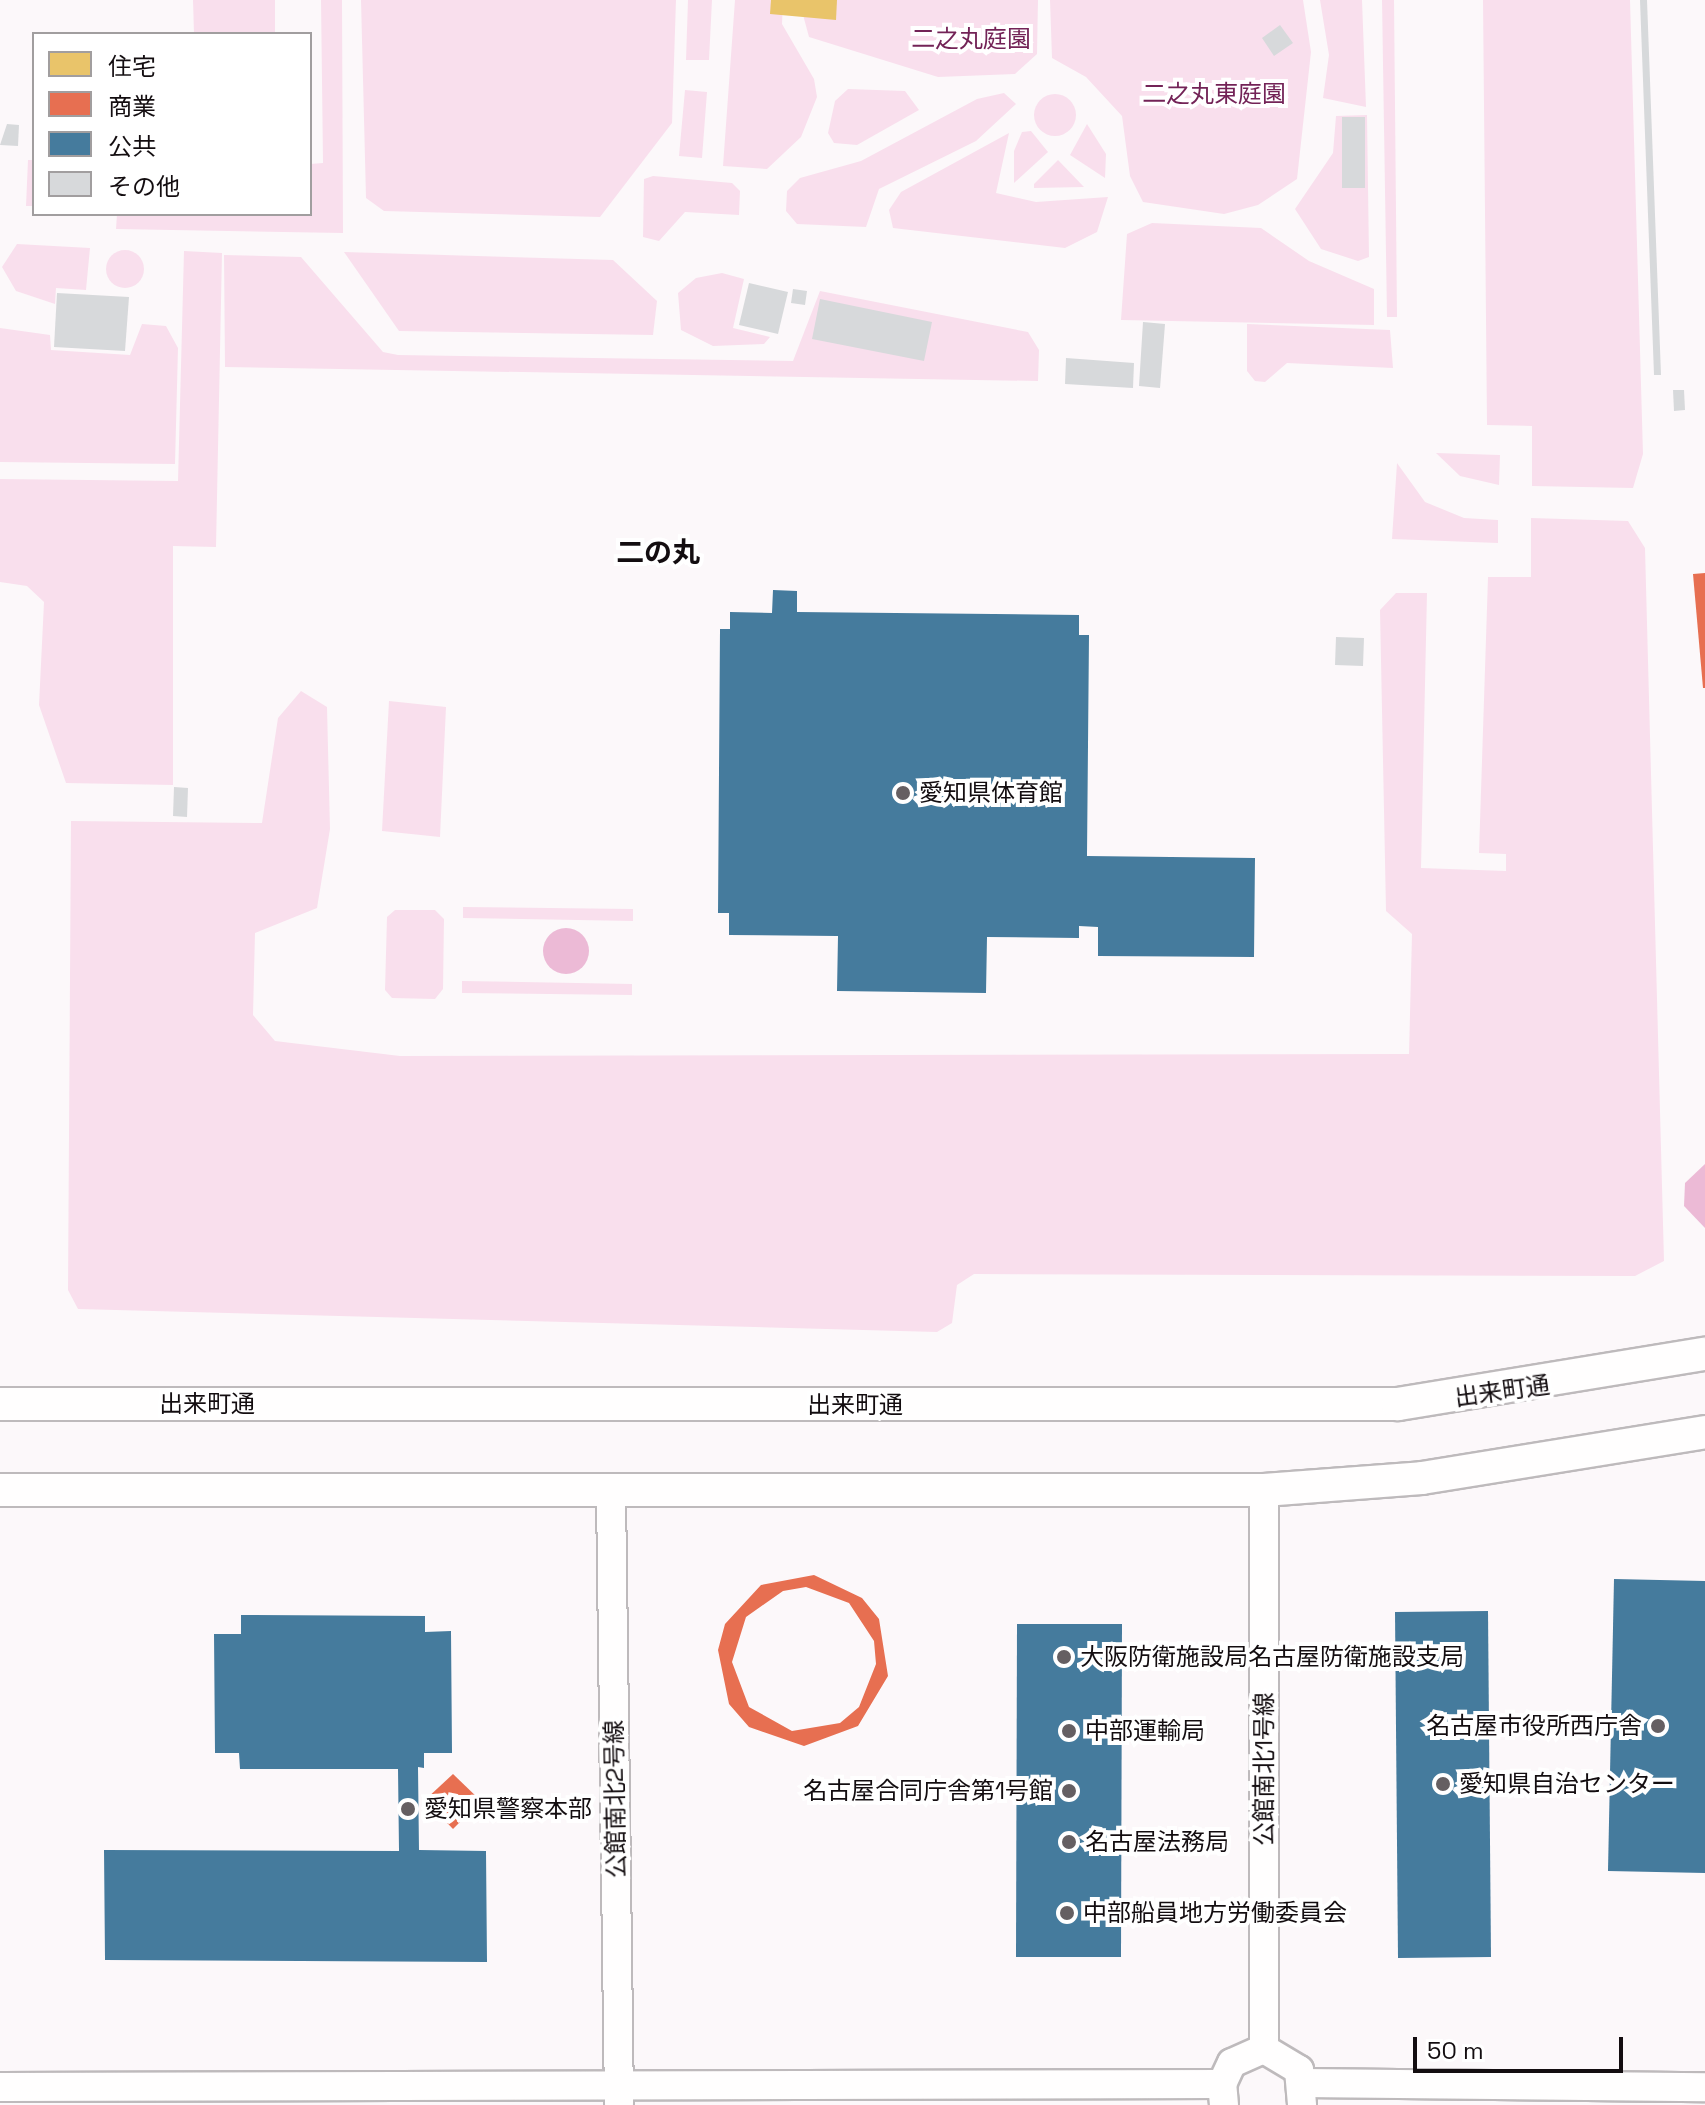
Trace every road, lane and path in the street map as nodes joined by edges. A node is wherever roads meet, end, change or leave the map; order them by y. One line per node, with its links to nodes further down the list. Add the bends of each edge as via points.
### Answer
1 (1705, 1354): 2 (main road, 出来町通, via 1398,1404)
2 (0, 1404)
3 (1705, 1432): 5 (main road, via 1422,1478)
4 (0, 1490): 6 (main road)
5 (1264, 1490): 6 (main road); 7 (street, 公館南北1号線)
6 (611, 1493): 12 (street, 公館南北2号線)
7 (1264, 2049): 10 (street, via 1242,2055); 11 (street, via 1290,2059)
8 (0, 2087): 12 (street)
9 (1705, 2087): 11 (street)
10 (1223, 2094): 12 (street)
11 (1303, 2094)
12 (619, 2096)

